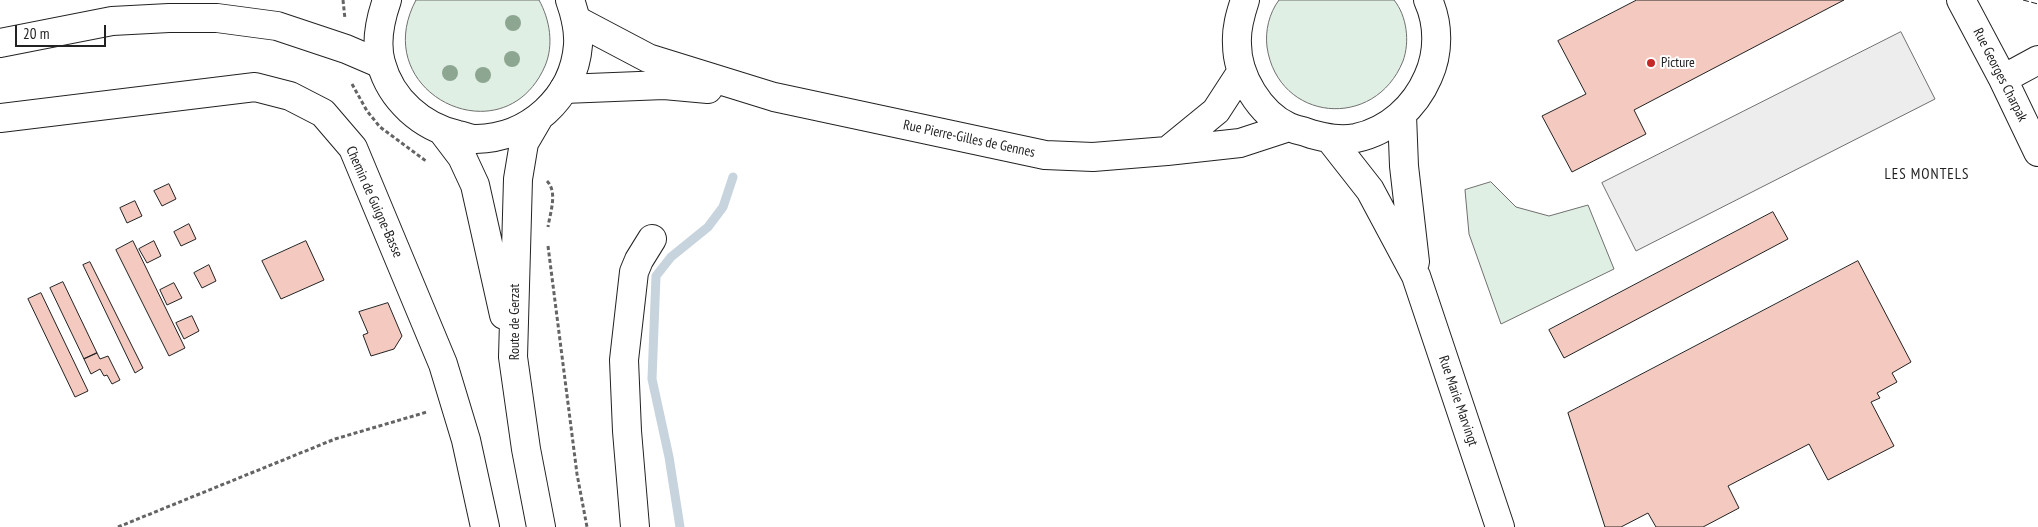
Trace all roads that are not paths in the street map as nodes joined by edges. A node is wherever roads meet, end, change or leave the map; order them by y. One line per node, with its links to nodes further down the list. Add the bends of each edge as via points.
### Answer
1 (1245, 0): 9 (main road, via 1238,20 1237,46)
2 (1961, 0): 10 (main road, Rue Georges Charpak)
3 (1433, 3): 13 (main road, via 1437,38 1433,67 1421,93)
4 (379, 7): 8 (main road)
5 (573, 10): 11 (main road, via 578,44 574,68); 12 (main road, Rue Pierre-Gilles de Gennes, via 648,58)
6 (0, 43): 8 (main road, via 112,21 217,18 277,26)
7 (2038, 60): 10 (main road)
8 (381, 64): 17 (main road, via 394,92 415,116)
9 (1242, 71): 16 (main road, via 1252,93 1268,112); 19 (main road, via 1216,111)
10 (2003, 79): 20 (main road, Rue Georges Charpak)
11 (564, 89): 12 (main road, Rue Pierre-Gilles de Gennes, via 664,85); 15 (main road)
12 (774, 97): 19 (main road, Rue Pierre-Gilles de Gennes, via 1045,155 1093,157)
13 (1402, 115): 18 (main road, via 1380,130 1356,138); 22 (main road)
14 (0, 118): 24 (main road, Chemin de Guigne-Basse, via 255,87 290,96 323,113 353,148 443,364 455,400)
15 (538, 119): 17 (main road, via 508,134 475,139); 23 (main road, Route de Gerzat, via 524,143 518,179)
16 (1289, 127): 18 (main road); 19 (main road, Rue Pierre-Gilles de Gennes, via 1240,142)
17 (443, 132): 23 (main road, via 462,157 475,185)
18 (1330, 139): 22 (main road, via 1370,190)
19 (1167, 151)
20 (2038, 152)
21 (652, 239): 26 (main road, via 634,272 624,360)
22 (1416, 276): 27 (main road, Rue Marie Marvingt)
23 (513, 358): 25 (main road, Route de Gerzat)
24 (485, 527)
25 (541, 527)
26 (635, 527)
27 (1500, 527)

